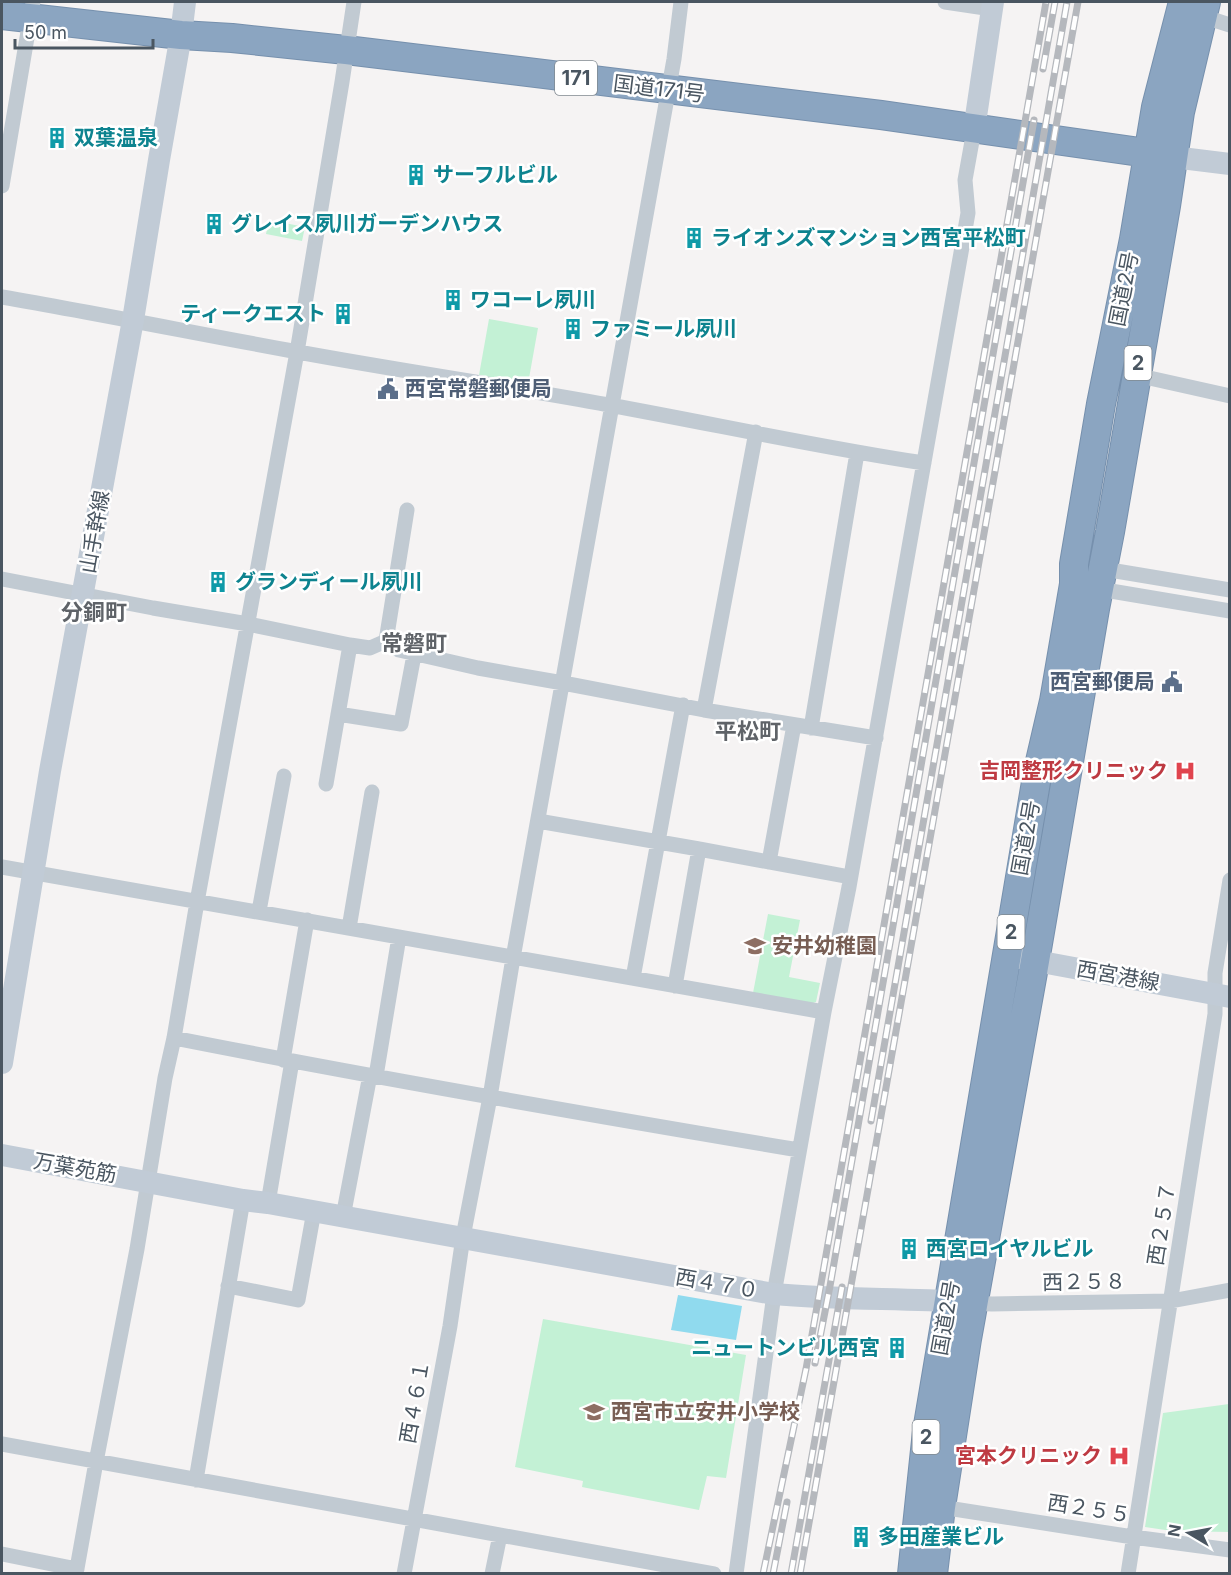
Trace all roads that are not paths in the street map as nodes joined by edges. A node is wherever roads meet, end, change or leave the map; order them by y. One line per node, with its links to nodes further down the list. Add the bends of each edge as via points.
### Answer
1 (185, 2): 10 (street, 山手幹線)
2 (354, 2): 11 (street)
3 (681, 2): 12 (street, 西４６１)
4 (945, 2): 5 (street)
5 (992, 5): 13 (street)
6 (1197, 6): 9 (street); 14 (highway, 国道2号 / 2, via 1156,107)
7 (32, 11): 8 (highway, 国道171号 / 171); 10 (highway, 国道171号 / 171); 16 (street)
8 (2, 15)
9 (1230, 25)
10 (181, 35): 11 (highway, 国道171号 / 171); 18 (street, 山手幹線)
11 (346, 50): 12 (highway, 国道171号 / 171); 19 (street)
12 (668, 90): 13 (highway, 国道171号 / 171); 22 (street, 西４６１)
13 (974, 130): 14 (highway, 国道171号 / 171); 25 (street, via 965,180 968,213)
14 (1161, 155): 15 (street); 20 (highway, 国道2号 / 2); 27 (highway, 国道2号 / 2, via 1134,239 1101,404)
15 (1230, 164)
16 (2, 186)
17 (2, 297): 18 (street)
18 (133, 320): 19 (street); 30 (street, 山手幹線)
19 (297, 352): 22 (street); 32 (street)
20 (1136, 375): 21 (street); 27 (highway, 国道2号 / 2)
21 (1229, 394)
22 (612, 405): 23 (street); 36 (street, 西４６１)
23 (756, 432): 24 (street); 38 (street)
24 (857, 453): 25 (street); 41 (street)
25 (924, 463): 42 (street)
26 (407, 510): 33 (street)
27 (1088, 576): 29 (street); 31 (street); 59 (highway, 国道2号 / 2, via 1038,770); 61 (highway, 国道2号 / 2)
28 (2, 579): 30 (street)
29 (1230, 590)
30 (84, 595): 32 (street); 51 (street, 山手幹線)
31 (1230, 611)
32 (248, 624): 34 (street); 54 (street)
33 (386, 641): 34 (street, via 370,648); 35 (street)
34 (350, 645): 39 (street)
35 (414, 655): 36 (street); 39 (street, via 401,724)
36 (562, 683): 37 (street); 46 (street, 西４６１)
37 (683, 705): 38 (street); 47 (street)
38 (704, 710): 40 (street)
39 (338, 714): 44 (street)
40 (794, 725): 41 (street); 49 (street)
41 (811, 728): 42 (street)
42 (876, 738): 52 (street)
43 (284, 776): 55 (street)
44 (326, 784)
45 (372, 792): 57 (street)
46 (538, 821): 47 (street); 60 (street, 西４６１)
47 (659, 842): 48 (street); 62 (street)
48 (699, 849): 49 (street); 63 (street)
49 (769, 862): 52 (street)
50 (2, 867): 51 (street)
51 (33, 872): 54 (street); 68 (street, 山手幹線)
52 (850, 877): 65 (street)
53 (1230, 880): 64 (street, 西２５７, via 1215,973)
54 (197, 902): 55 (street); 66 (street)
55 (259, 911): 56 (street)
56 (307, 920): 57 (street); 67 (street)
57 (349, 928): 58 (street)
58 (399, 937): 60 (street); 69 (street)
59 (1007, 956): 61 (street, 西宮港線); 83 (highway, 国道2号 / 2)
60 (513, 958): 62 (street); 70 (street, 西４６１)
61 (1035, 961): 64 (street, 西宮港線); 83 (highway, 国道2号 / 2)
62 (633, 978): 63 (street)
63 (675, 986): 65 (street)
64 (1222, 996): 82 (street, 西２５７, via 1215,1014)
65 (824, 1012): 71 (street)
66 (174, 1038): 67 (street); 73 (street)
67 (287, 1060): 69 (street); 75 (street)
68 (2, 1063)
69 (373, 1076): 70 (street); 77 (street)
70 (490, 1097): 71 (street); 78 (street, 西４６１)
71 (799, 1150): 81 (street)
72 (2, 1155): 73 (street, 万葉苑筋)
73 (148, 1181): 74 (street, 万葉苑筋); 85 (street)
74 (243, 1200): 75 (street, 万葉苑筋); 79 (street)
75 (268, 1203): 76 (street, 万葉苑筋)
76 (314, 1211): 77 (street, 西４７０); 79 (street, via 298,1300)
77 (343, 1217): 78 (street, 西４７０)
78 (463, 1237): 81 (street, 西４７０); 88 (street, 西４６１)
79 (228, 1286): 86 (street)
80 (1230, 1290): 82 (street, 西２５８)
81 (774, 1294): 83 (street, 西４７０); 97 (street)
82 (1171, 1301): 83 (street, 西２５８); 90 (street, 西２５７)
83 (961, 1302): 87 (highway, 国道2号 / 2); 98 (highway, 国道2号 / 2, via 927,1431)
84 (2, 1444): 85 (street)
85 (96, 1462): 86 (street); 93 (street)
86 (196, 1480): 88 (street)
87 (942, 1507): 90 (street, 西２５５); 99 (highway, 国道2号 / 2)
88 (414, 1519): 89 (street); 94 (street, 西４６１)
89 (500, 1535): 95 (street); 96 (street)
90 (1133, 1537): 91 (street, 西２５５); 100 (street, 西２５７)
91 (1230, 1550)
92 (2, 1554): 93 (street)
93 (77, 1571)
94 (404, 1574)
95 (492, 1574)
96 (714, 1574)
97 (736, 1574)
98 (912, 1574)
99 (933, 1574)
100 (1128, 1574)

